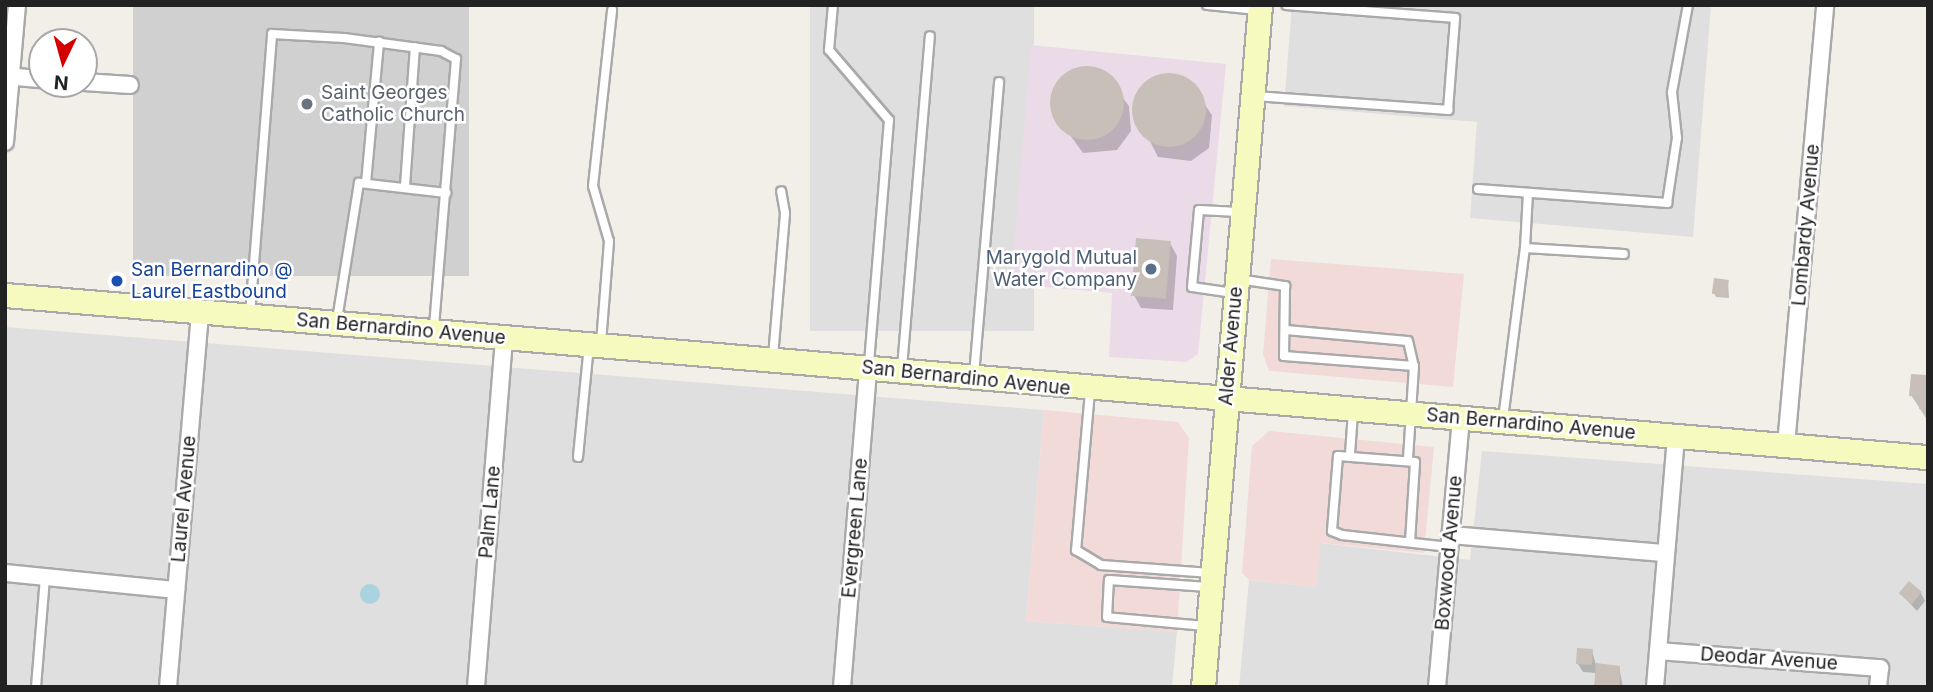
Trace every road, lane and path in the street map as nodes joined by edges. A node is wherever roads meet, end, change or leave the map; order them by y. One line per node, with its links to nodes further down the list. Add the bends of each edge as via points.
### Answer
1 (17, 5): 12 (street)
2 (833, 5): 39 (lane, via 830,50 889,120)
3 (1207, 5): 7 (lane)
4 (1287, 5): 17 (lane, via 1455,18 1448,110)
5 (1688, 5): 24 (lane, via 1672,92 1677,138 1667,204)
6 (1825, 5): 49 (street, Lombardy Avenue)
7 (1259, 8): 17 (main road, Alder Avenue)
8 (612, 10): 36 (lane, via 593,186 609,241)
9 (930, 36): 40 (lane)
10 (380, 42): 11 (lane); 19 (lane); 31 (lane, via 272,34)
11 (415, 47): 20 (lane); 23 (lane, via 456,59)
12 (8, 77): 13 (street); 18 (street)
13 (28, 78)
14 (999, 82): 41 (lane)
15 (98, 83): 16 (street)
16 (130, 85)
17 (1252, 95): 25 (main road, Alder Avenue)
18 (5, 142)
19 (366, 183): 20 (lane); 32 (lane, via 352,194)
20 (405, 186): 23 (lane)
21 (1478, 189): 24 (lane)
22 (781, 191): 37 (lane, via 785,213)
23 (446, 193): 34 (lane)
24 (1528, 193): 26 (lane)
25 (1242, 212): 28 (main road, Alder Avenue); 28 (lane, via 1199,210 1192,287)
26 (1525, 248): 27 (lane); 47 (lane)
27 (1624, 254)
28 (1236, 286): 33 (lane, via 1284,286); 43 (main road, Alder Avenue)
29 (5, 295): 30 (main road, San Bernardino Avenue)
30 (200, 312): 31 (main road, San Bernardino Avenue); 60 (street, Laurel Avenue)
31 (250, 316): 32 (main road, San Bernardino Avenue)
32 (336, 323): 34 (main road, San Bernardino Avenue)
33 (1286, 330): 38 (lane, via 1406,340); 38 (lane, via 1284,356)
34 (434, 331): 35 (main road, San Bernardino Avenue)
35 (504, 337): 36 (main road, San Bernardino Avenue); 65 (street, Palm Lane)
36 (594, 345): 37 (main road, San Bernardino Avenue); 51 (lane)
37 (773, 360): 39 (main road, San Bernardino Avenue)
38 (1414, 366): 45 (lane)
39 (869, 368): 40 (main road, San Bernardino Avenue); 66 (street, Evergreen Lane)
40 (902, 371): 41 (main road, San Bernardino Avenue)
41 (974, 378): 42 (main road, San Bernardino Avenue)
42 (1090, 391): 43 (main road, San Bernardino Avenue); 59 (lane, via 1074,534 1083,559)
43 (1225, 401): 44 (main road, San Bernardino Avenue); 59 (main road, Alder Avenue)
44 (1353, 411): 45 (main road, San Bernardino Avenue); 50 (lane)
45 (1410, 415): 46 (main road, San Bernardino Avenue); 53 (lane)
46 (1461, 419): 47 (main road, San Bernardino Avenue); 54 (street, Boxwood Avenue)
47 (1503, 422): 48 (main road, San Bernardino Avenue)
48 (1676, 436): 49 (main road, San Bernardino Avenue); 56 (street)
49 (1786, 445): 52 (main road, San Bernardino Avenue)
50 (1350, 454): 53 (lane); 55 (lane, via 1336,460 1330,528 1342,535)
51 (579, 457)
52 (1928, 457)
53 (1408, 459): 55 (lane, via 1417,467)
54 (1449, 541): 55 (lane); 56 (street); 68 (street, Boxwood Avenue)
55 (1410, 542)
56 (1664, 553): 62 (street)
57 (5, 573): 58 (street)
58 (45, 577): 60 (street); 63 (lane)
59 (1212, 580): 61 (main road, Alder Avenue); 61 (lane, via 1160,584 1109,580 1107,617)
60 (176, 590): 64 (street, Laurel Avenue)
61 (1208, 626): 67 (main road, Alder Avenue)
62 (1658, 651): 69 (street); 70 (street, Deodar Avenue, via 1880,668)
63 (36, 687)
64 (168, 687)
65 (476, 687)
66 (842, 687)
67 (1203, 687)
68 (1437, 687)
69 (1655, 687)
70 (1878, 687)

